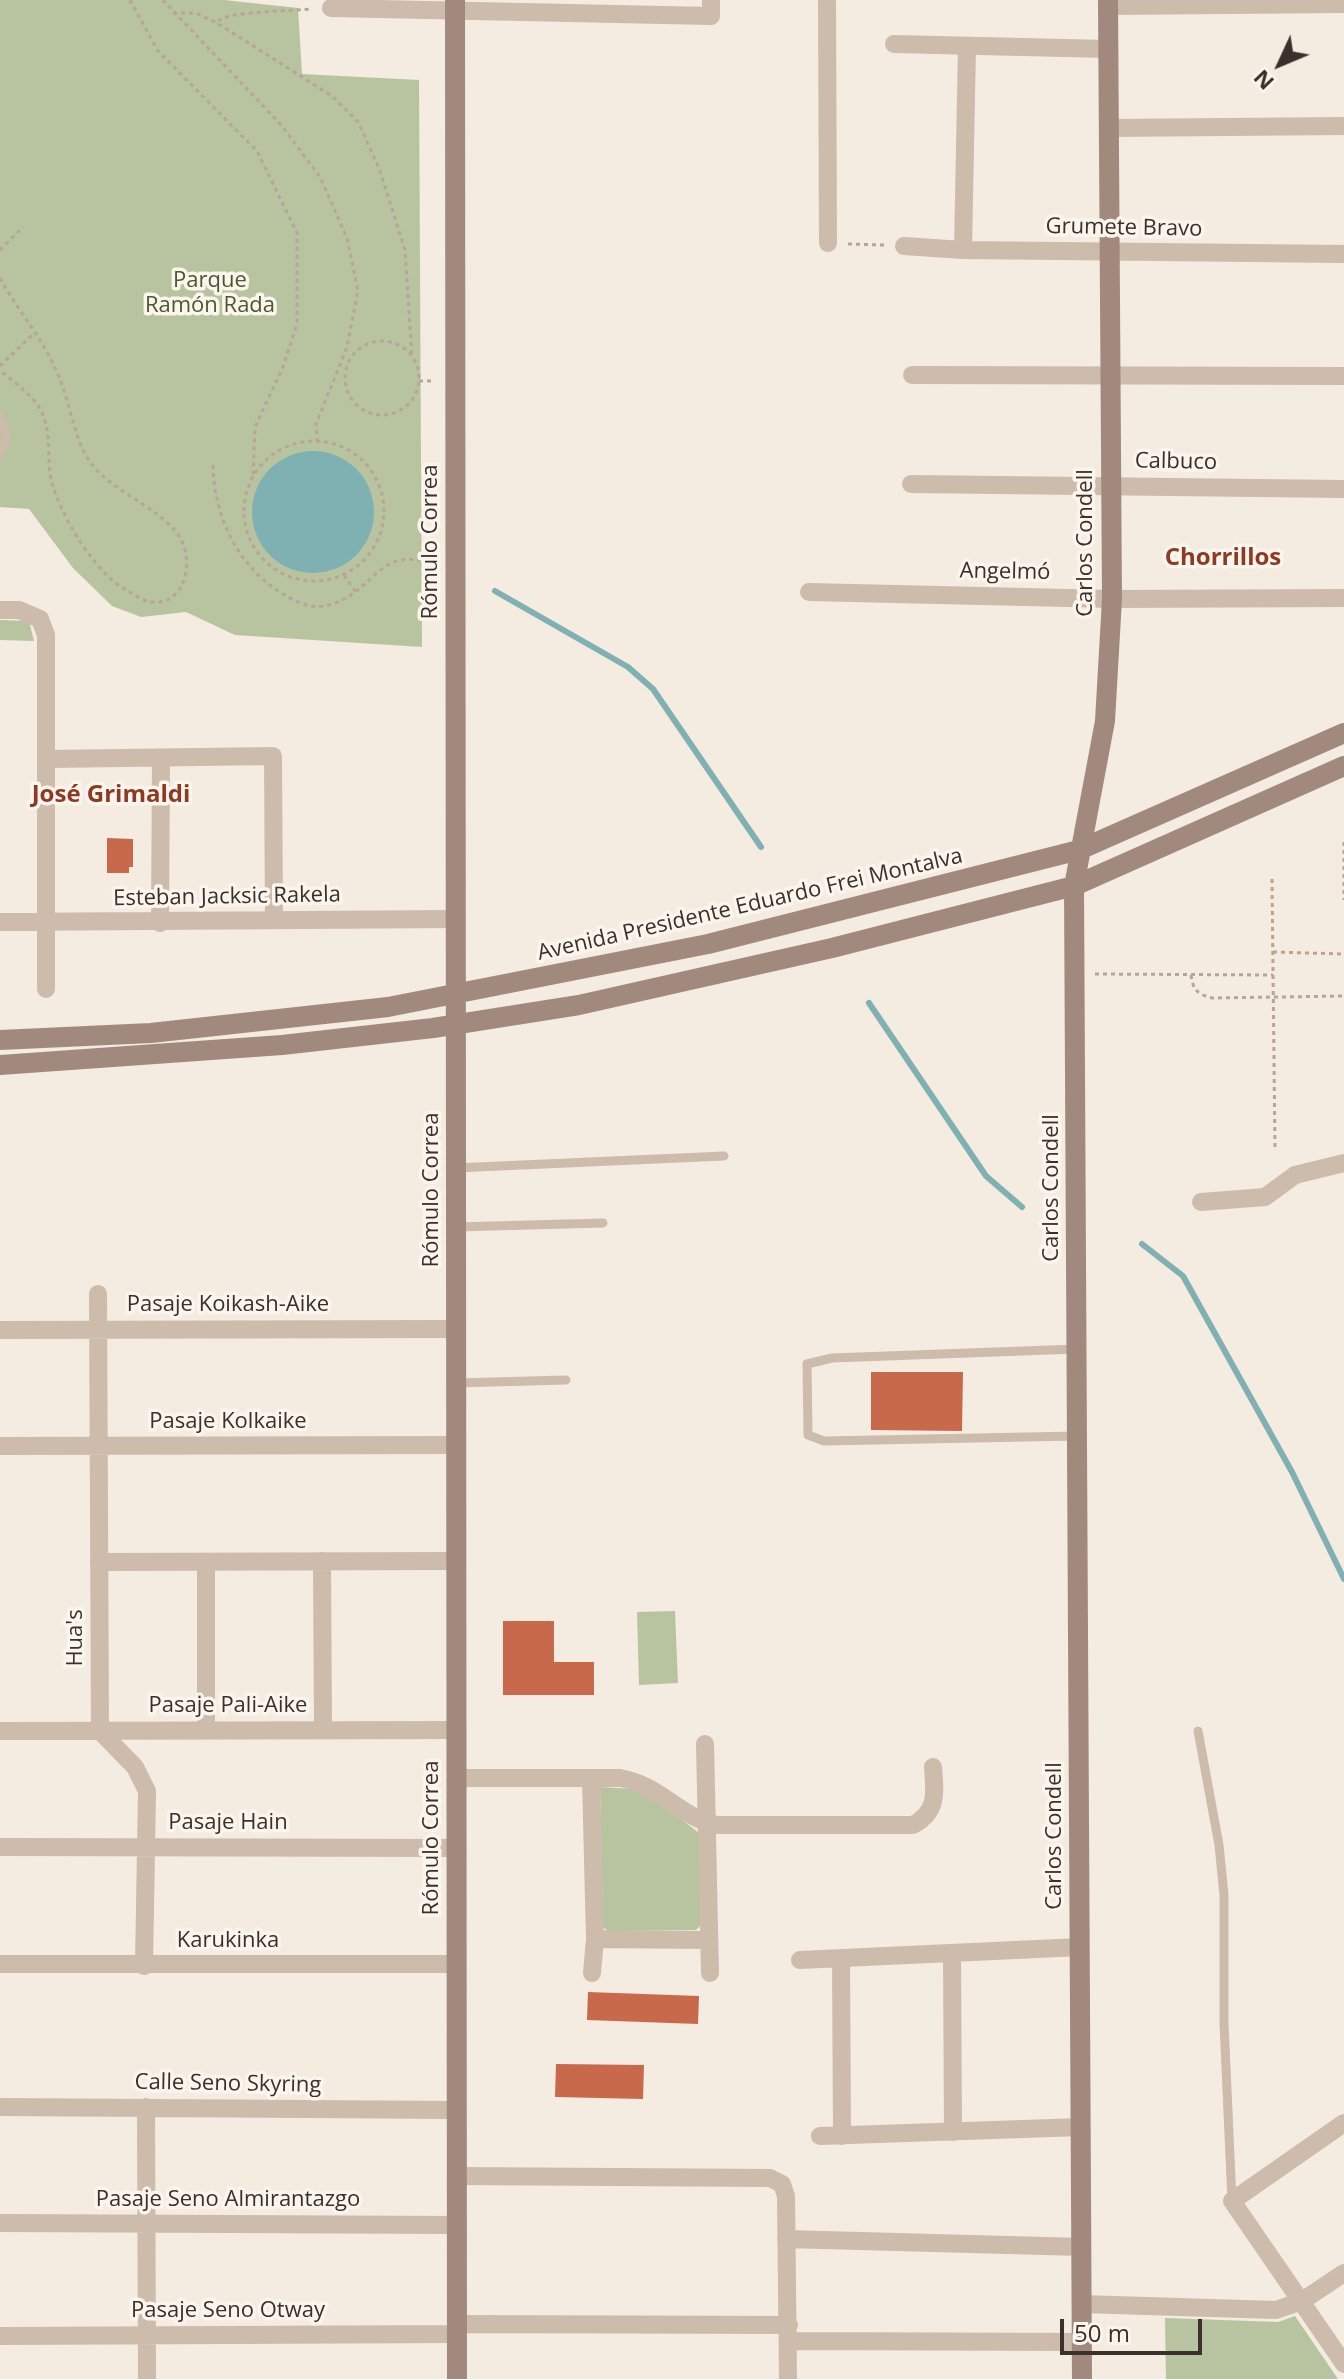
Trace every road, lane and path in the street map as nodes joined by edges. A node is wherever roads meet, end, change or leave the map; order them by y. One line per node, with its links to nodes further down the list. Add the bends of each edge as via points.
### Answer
1 (130, 0): 37 (path, via 158,51 257,151 297,233 297,324 255,427)
2 (163, 0): 10 (path)
3 (711, 0): 8 (street, via 711,16)
4 (827, 0): 18 (street)
5 (1108, 3): 6 (street); 14 (street, Carlos Condell)
6 (1344, 4)
7 (455, 6): 8 (street); 9 (street); 41 (street, Rómulo Correa)
8 (588, 7)
9 (331, 8): 11 (path, via 237,13)
10 (173, 13): 11 (path, via 196,13); 28 (path, via 282,126 320,177 347,238 358,291)
11 (217, 23): 26 (path, via 332,96 358,122 405,250)
12 (894, 44): 13 (street)
13 (967, 46): 14 (street); 21 (street)
14 (1108, 49): 16 (street, Carlos Condell)
15 (1344, 126): 16 (street)
16 (1109, 128): 22 (street, Carlos Condell)
17 (23, 227): 20 (path)
18 (828, 243): 19 (path)
19 (904, 246): 21 (street, Grumete Bravo)
20 (0, 250)
21 (963, 250): 22 (street, Grumete Bravo)
22 (1110, 252): 23 (street, Grumete Bravo); 31 (street, Carlos Condell)
23 (1344, 254)
24 (0, 278): 25 (path)
25 (33, 334): 27 (path); 27 (path, via 53,363 84,452 179,537 188,561 181,590 170,600 150,602 121,588 87,553 51,478 50,442 39,407)
26 (412, 358): 29 (path, via 393,343 380,341 357,350); 29 (path, via 419,381 416,392 389,414 366,412 356,405 345,384)
27 (0, 368)
28 (339, 369): 29 (path); 34 (path, via 316,424)
29 (345, 371)
30 (912, 375): 31 (street)
31 (1110, 375): 32 (street); 39 (street, Carlos Condell)
32 (1344, 376)
33 (0, 416): 35 (lane, via 6,437)
34 (317, 441): 37 (path, via 294,443 273,454); 42 (path, via 339,445 359,458 383,497 377,543)
35 (0, 453)
36 (213, 465): 43 (path, via 217,506 256,576 300,605 328,606)
37 (253, 477): 42 (path, via 243,514 260,556 298,580)
38 (911, 484): 39 (street, Calbuco)
39 (1111, 484): 40 (street, Calbuco); 46 (street, Carlos Condell)
40 (1344, 489)
41 (455, 572): 43 (path, via 414,557 399,558); 57 (street, Rómulo Correa)
42 (344, 575): 43 (path)
43 (355, 591)
44 (809, 592): 46 (street, Angelmó)
45 (1344, 598): 46 (street, Angelmó)
46 (1112, 599): 53 (street, Carlos Condell, via 1105,721)
47 (0, 610): 50 (street, via 19,610 40,619 46,635)
48 (1344, 733): 53 (street, Avenida Presidente Eduardo Frei Montalva)
49 (161, 758): 50 (street); 58 (street, via 273,756); 61 (street)
50 (48, 759): 60 (street)
51 (1344, 766): 55 (street)
52 (1344, 842): 56 (path)
53 (1079, 850): 55 (street, Carlos Condell); 68 (street, Avenida Presidente Eduardo Frei Montalva, via 708,944)
54 (1272, 879): 62 (path)
55 (1074, 886): 64 (street, Carlos Condell); 71 (street, via 579,1005)
56 (1344, 900)
57 (455, 919): 58 (street, Esteban Jacksic Rakela); 68 (street, Rómulo Correa)
58 (274, 920): 61 (street, Esteban Jacksic Rakela)
59 (0, 922): 60 (street, Esteban Jacksic Rakela)
60 (47, 922): 61 (street, Esteban Jacksic Rakela); 67 (street)
61 (160, 923)
62 (1273, 952): 63 (path); 66 (path)
63 (1344, 954)
64 (1075, 974): 65 (path); 85 (street, Carlos Condell)
65 (1191, 975): 66 (path); 70 (path, via 1200,995)
66 (1273, 975): 70 (path)
67 (46, 989)
68 (455, 996): 71 (street, Rómulo Correa); 72 (street, Avenida Presidente Eduardo Frei Montalva, via 236,1026)
69 (1344, 996): 70 (path)
70 (1273, 997): 74 (path)
71 (455, 1025): 73 (street, via 282,1045); 77 (street, Rómulo Correa)
72 (0, 1040)
73 (0, 1065)
74 (1275, 1150)
75 (724, 1156): 77 (lane)
76 (1344, 1163): 78 (street, via 1295,1175 1265,1197)
77 (455, 1168): 80 (street, Rómulo Correa)
78 (1201, 1202)
79 (603, 1223): 80 (lane)
80 (456, 1227): 83 (street, Rómulo Correa)
81 (98, 1294): 82 (street, Hua's)
82 (98, 1329): 83 (street, Pasaje Koikash-Aike); 84 (street, Pasaje Koikash-Aike); 91 (street, Hua's)
83 (456, 1329): 87 (street, Rómulo Correa)
84 (0, 1330)
85 (1077, 1349): 88 (street, Carlos Condell); 88 (lane, via 832,1358 807,1364 808,1435 824,1441)
86 (566, 1380): 87 (lane)
87 (456, 1383): 89 (street, Rómulo Correa)
88 (1077, 1436): 112 (street, Carlos Condell)
89 (456, 1445): 91 (street, Pasaje Kolkaike); 93 (street, Rómulo Correa)
90 (0, 1446): 91 (street, Pasaje Kolkaike)
91 (99, 1446): 94 (street, Hua's)
92 (322, 1561): 93 (street); 95 (street); 97 (street)
93 (456, 1561): 98 (street, Rómulo Correa)
94 (99, 1562): 95 (street); 100 (street, Hua's)
95 (206, 1562): 96 (street)
96 (206, 1730): 97 (street, Pasaje Pali-Aike); 100 (street, Pasaje Pali-Aike)
97 (323, 1730): 98 (street, Pasaje Pali-Aike)
98 (456, 1730): 104 (street, Rómulo Correa)
99 (0, 1731): 100 (street, Pasaje Pali-Aike)
100 (100, 1731): 107 (street, via 143,1778)
101 (1198, 1731): 130 (lane, via 1224,1895)
102 (705, 1744): 106 (street)
103 (933, 1767): 106 (street, via 936,1799 929,1816 913,1825)
104 (456, 1778): 105 (street); 109 (street, Rómulo Correa)
105 (591, 1779): 106 (street, via 642,1782); 110 (street)
106 (706, 1823): 111 (street)
107 (146, 1846): 108 (street, Pasaje Hain); 109 (street, Pasaje Hain); 118 (street)
108 (0, 1847)
109 (456, 1848): 117 (street, Rómulo Correa)
110 (595, 1939): 111 (street); 119 (street)
111 (709, 1940): 120 (street)
112 (1080, 1947): 113 (street); 125 (street, Carlos Condell)
113 (952, 1953): 114 (street); 126 (street)
114 (841, 1958): 115 (street); 128 (street)
115 (800, 1960)
116 (0, 1964): 118 (street, Karukinka)
117 (456, 1964): 118 (street, Karukinka); 123 (street, Rómulo Correa)
118 (144, 1966)
119 (592, 1973)
120 (710, 1973)
121 (0, 2107): 122 (street, Calle Seno Skyring)
122 (146, 2107): 123 (street, Calle Seno Skyring); 132 (street)
123 (456, 2110): 129 (street, Rómulo Correa)
124 (1344, 2123): 130 (street)
125 (1081, 2127): 126 (street); 135 (street, Carlos Condell)
126 (953, 2132): 128 (street)
127 (820, 2136): 128 (street)
128 (842, 2136)
129 (456, 2176): 133 (street, Rómulo Correa); 134 (street, via 770,2178 782,2184 786,2196)
130 (1232, 2201): 137 (street)
131 (0, 2223): 132 (street, Pasaje Seno Almirantazgo)
132 (146, 2224): 133 (street, Pasaje Seno Almirantazgo); 141 (street)
133 (456, 2225): 139 (street, Rómulo Correa)
134 (786, 2239): 135 (street); 140 (street)
135 (1082, 2247): 138 (street, Carlos Condell)
136 (1344, 2273): 137 (street)
137 (1302, 2301): 138 (street, via 1276,2310); 144 (street)
138 (1082, 2304): 143 (street, Carlos Condell)
139 (456, 2329): 140 (street, Pasaje Seno Otway); 141 (street, Pasaje Seno Otway); 146 (street, Rómulo Correa)
140 (789, 2333): 143 (street, Pasaje Seno Otway); 147 (street)
141 (147, 2335): 142 (street, Pasaje Seno Otway); 145 (street)
142 (0, 2336)
143 (1082, 2342): 148 (street, Carlos Condell)
144 (1344, 2364)
145 (147, 2379)
146 (457, 2379)
147 (788, 2379)
148 (1082, 2379)

